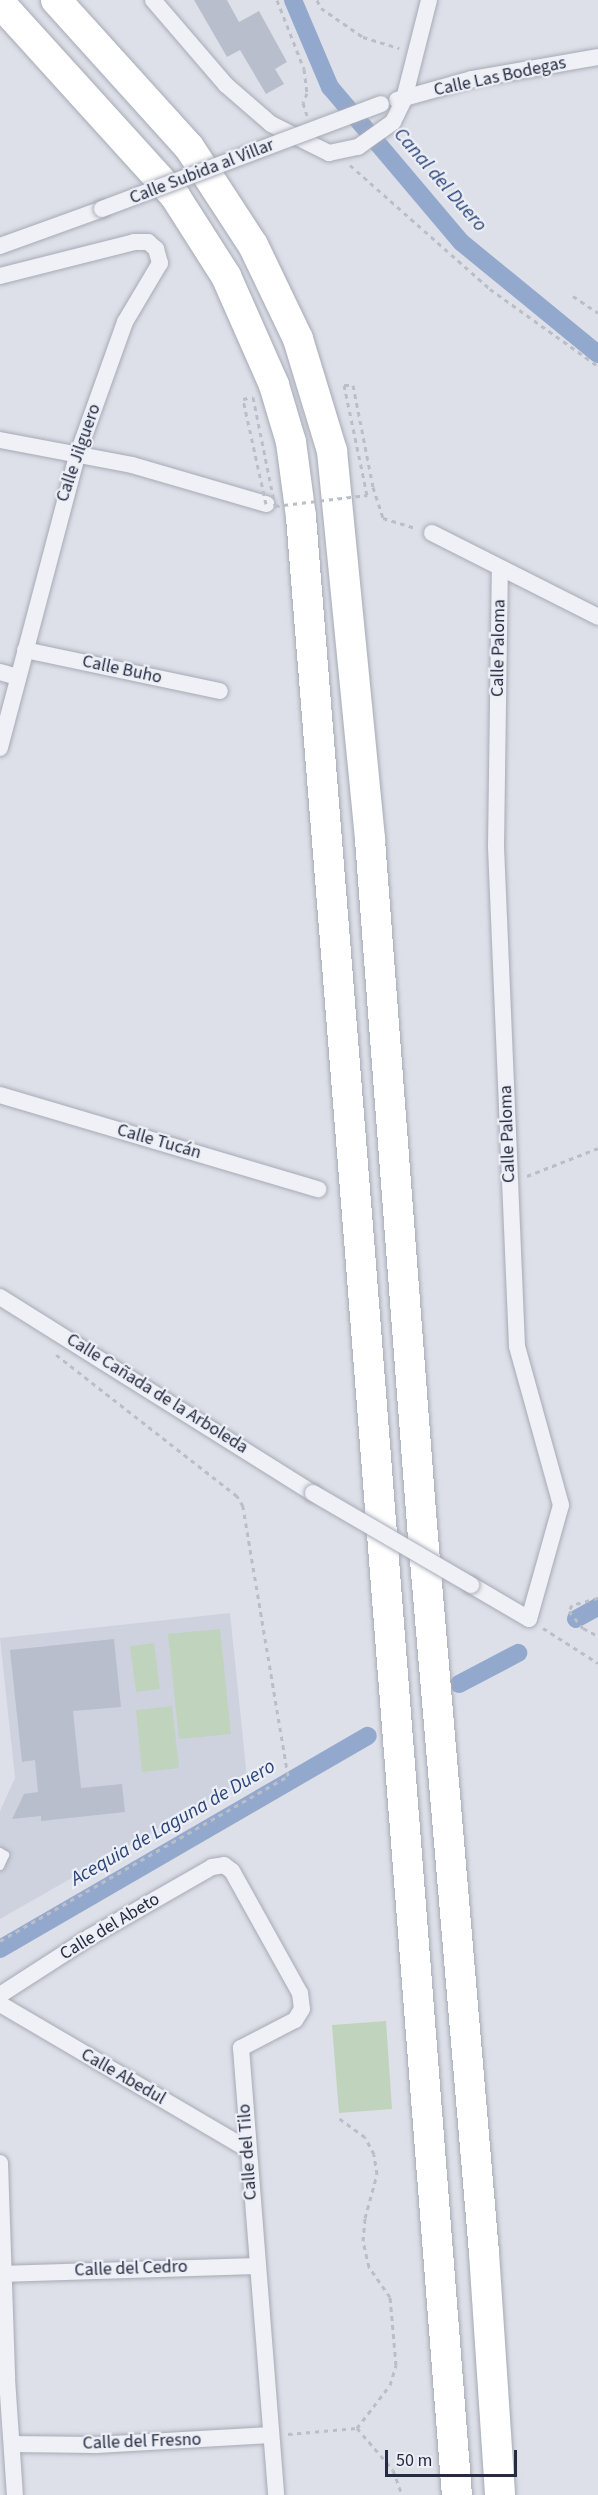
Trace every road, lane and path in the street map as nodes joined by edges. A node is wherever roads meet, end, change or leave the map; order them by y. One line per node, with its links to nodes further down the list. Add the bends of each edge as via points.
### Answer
1 (56, 0): 55 (highway, via 189,147 253,245 298,339 332,451 369,828 418,1479 484,2253)
2 (153, 0): 8 (street, via 226,85 271,124 329,153 358,147 393,122)
3 (317, 0): 6 (path, via 321,8 363,37)
4 (429, 0): 6 (street)
5 (0, 3): 54 (highway, via 175,196 226,276 274,385 291,442 301,518 360,1241)
6 (415, 53): 8 (street)
7 (598, 57): 8 (street, Calle Las Bodegas, via 472,79)
8 (404, 99): 9 (street, Calle Subida al Villar, bridge, via 381,104)
9 (0, 246)
10 (0, 276): 16 (street, Calle Jilguero, via 134,242 148,242 156,249 160,263 125,322)
11 (489, 289): 14 (path)
12 (573, 296): 13 (path)
13 (598, 313)
14 (598, 366)
15 (0, 440): 16 (street)
16 (77, 456): 17 (street, via 132,465); 21 (street, Calle Jilguero)
17 (266, 504): 18 (path, bridge, via 243,399 253,397 275,506 367,495 344,385 353,385 373,488 383,518)
18 (432, 533): 19 (street)
19 (500, 571): 20 (street); 28 (street, Calle Paloma, via 496,846)
20 (598, 617)
21 (25, 650): 23 (street, Calle Jilguero); 24 (street, Calle Buho)
22 (0, 672): 23 (street)
23 (18, 677): 25 (street, Calle Jilguero)
24 (220, 691)
25 (0, 748)
26 (0, 1095): 29 (street, Calle Tucán)
27 (598, 1148): 28 (path)
28 (510, 1186): 33 (street, Calle Paloma, via 517,1346 561,1505)
29 (318, 1189)
30 (0, 1297): 31 (street, Calle Cañada de la Arboleda)
31 (39, 1320): 33 (street, Calle Cañada de la Arboleda, bridge, via 313,1492); 39 (path, via 32,1331 37,1339 237,1496 243,1506 288,1776)
32 (598, 1598): 34 (path, via 572,1605 569,1611 584,1628)
33 (529, 1619): 35 (path)
34 (598, 1636)
35 (598, 1661)
36 (0, 1852): 38 (lane, via 5,1855)
37 (224, 1865): 40 (street, Calle del Abeto, via 212,1867 90,1937); 43 (street, Calle del Tilo, via 232,1871 300,1993 302,2009 295,2020 241,2048)
38 (0, 1866)
39 (0, 1941)
40 (0, 1995)
41 (0, 2004): 43 (street, Calle Abedul)
42 (336, 2116): 48 (path, via 365,2138 374,2154 377,2174 363,2241 369,2267 390,2297 396,2365 390,2385)
43 (247, 2149): 46 (street, Calle del Tilo)
44 (0, 2163): 45 (street)
45 (0, 2173): 47 (street)
46 (257, 2266): 47 (street, Calle del Cedro); 49 (street, Calle del Tilo)
47 (2, 2274): 50 (street)
48 (357, 2428): 49 (path); 53 (path, via 393,2470)
49 (271, 2435): 50 (street, Calle del Fresno, via 96,2445); 52 (street, Calle del Tilo)
50 (12, 2444): 51 (street)
51 (15, 2495)
52 (276, 2495)
53 (402, 2495)
54 (457, 2495)
55 (500, 2495)

